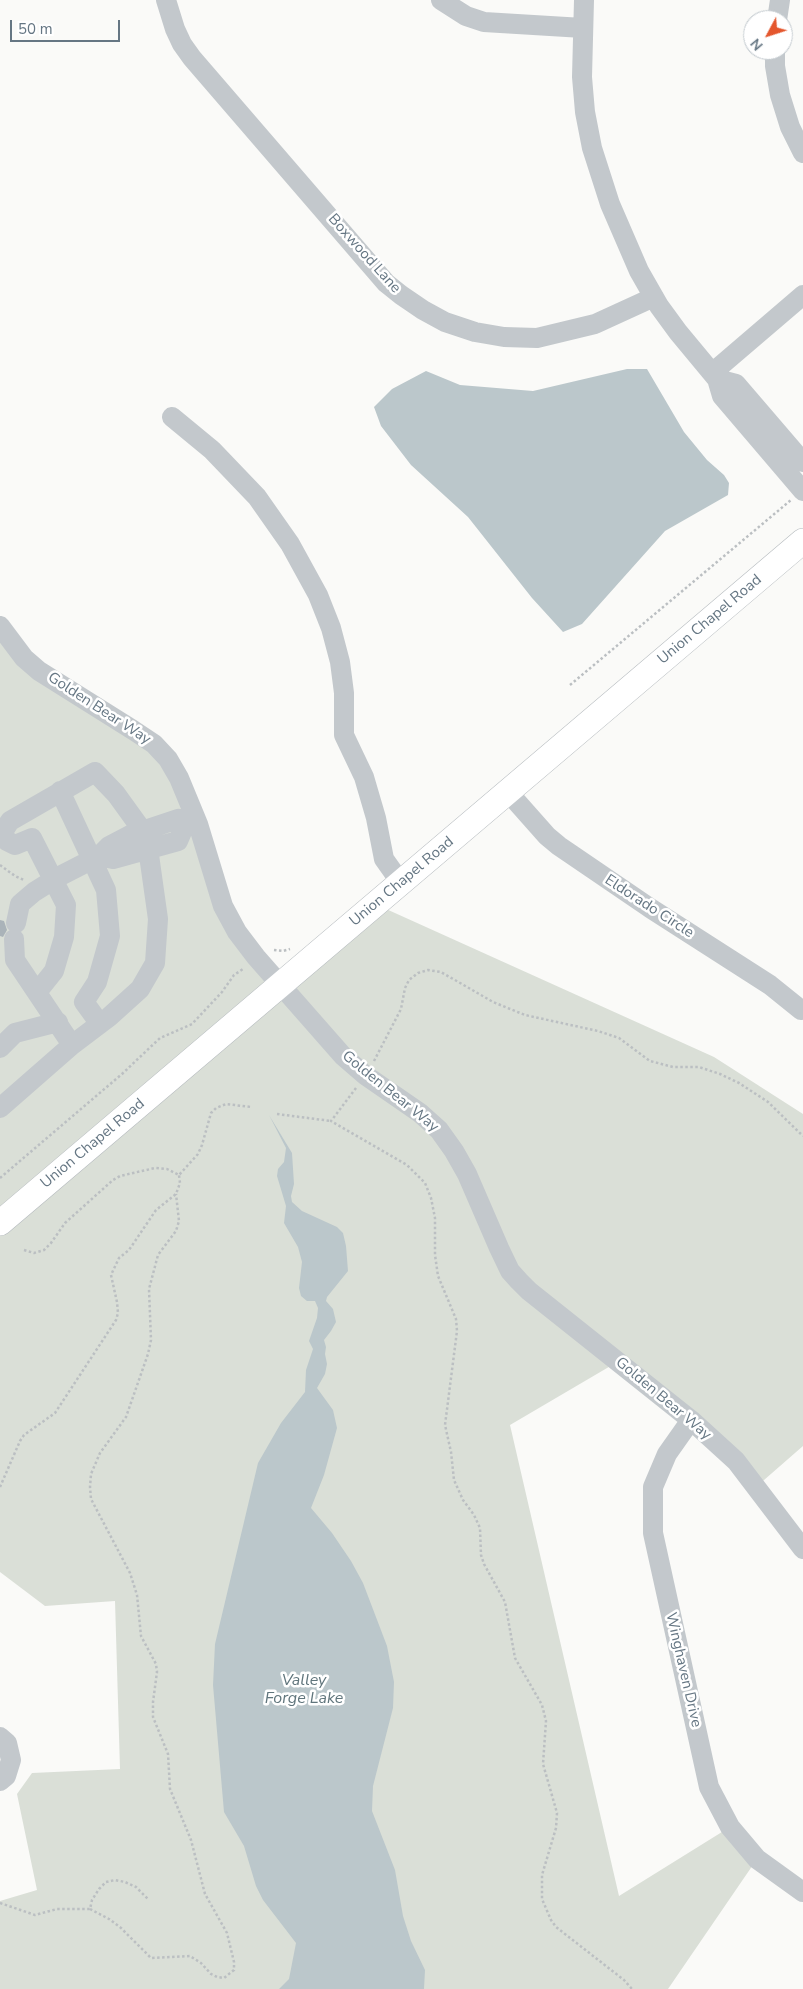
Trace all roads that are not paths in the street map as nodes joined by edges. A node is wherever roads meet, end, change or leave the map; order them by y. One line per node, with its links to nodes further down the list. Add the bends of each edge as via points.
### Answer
1 (166, 0): 8 (street, Boxwood Lane, via 175,30 192,58 386,283 423,310 475,332 537,338 595,324)
2 (441, 0): 4 (street, via 466,16 484,22)
3 (584, 0): 4 (street)
4 (583, 28): 8 (street, via 582,77 592,148 610,204)
5 (775, 60): 6 (street, via 780,95)
6 (803, 153)
7 (803, 295): 9 (street)
8 (654, 297): 9 (street)
9 (715, 376): 11 (street, via 736,384); 12 (street, via 722,396)
10 (172, 417): 21 (street, via 212,450 257,497 290,544 318,595 340,662 344,735 364,777 384,858)
11 (803, 462)
12 (802, 491)
13 (803, 541): 16 (main road, Union Chapel Road)
14 (0, 626): 17 (street, Golden Bear Way, via 18,651 39,671 154,744 179,778)
15 (60, 791): 18 (street, via 95,772 116,794); 19 (street); 20 (street, via 10,820 3,832 7,841 15,845 32,838)
16 (508, 792): 21 (main road, Union Chapel Road); 24 (street, Eldorado Circle, via 559,846 770,985)
17 (191, 826): 18 (street, via 178,819); 22 (street, Golden Bear Way, via 237,932)
18 (145, 839): 19 (street, via 113,859); 26 (street, via 158,919 155,963 140,989)
19 (96, 858): 20 (street); 26 (street, via 106,890 110,936 97,982 84,1002)
20 (54, 880): 23 (street, via 66,905 64,937 54,971); 23 (street, via 20,904 15,931 15,960)
21 (401, 883): 22 (main road, Union Chapel Road)
22 (281, 985): 30 (main road, Union Chapel Road); 31 (street, Golden Bear Way, via 343,1056 439,1130 467,1174 510,1271 519,1281)
23 (38, 991): 25 (street)
24 (801, 1010)
25 (58, 1022): 27 (street); 28 (street, via 15,1033)
26 (100, 1024): 27 (street)
27 (72, 1045): 29 (street)
28 (0, 1048)
29 (0, 1108)
30 (0, 1223)
31 (691, 1420): 32 (street, Golden Bear Way, via 736,1461); 35 (street, Winghaven Drive, via 667,1454 653,1487 653,1534 710,1787 730,1827 757,1860)
32 (803, 1549)
33 (0, 1737): 34 (street, via 7,1743 11,1760 6,1776)
34 (0, 1781)
35 (803, 1892)

